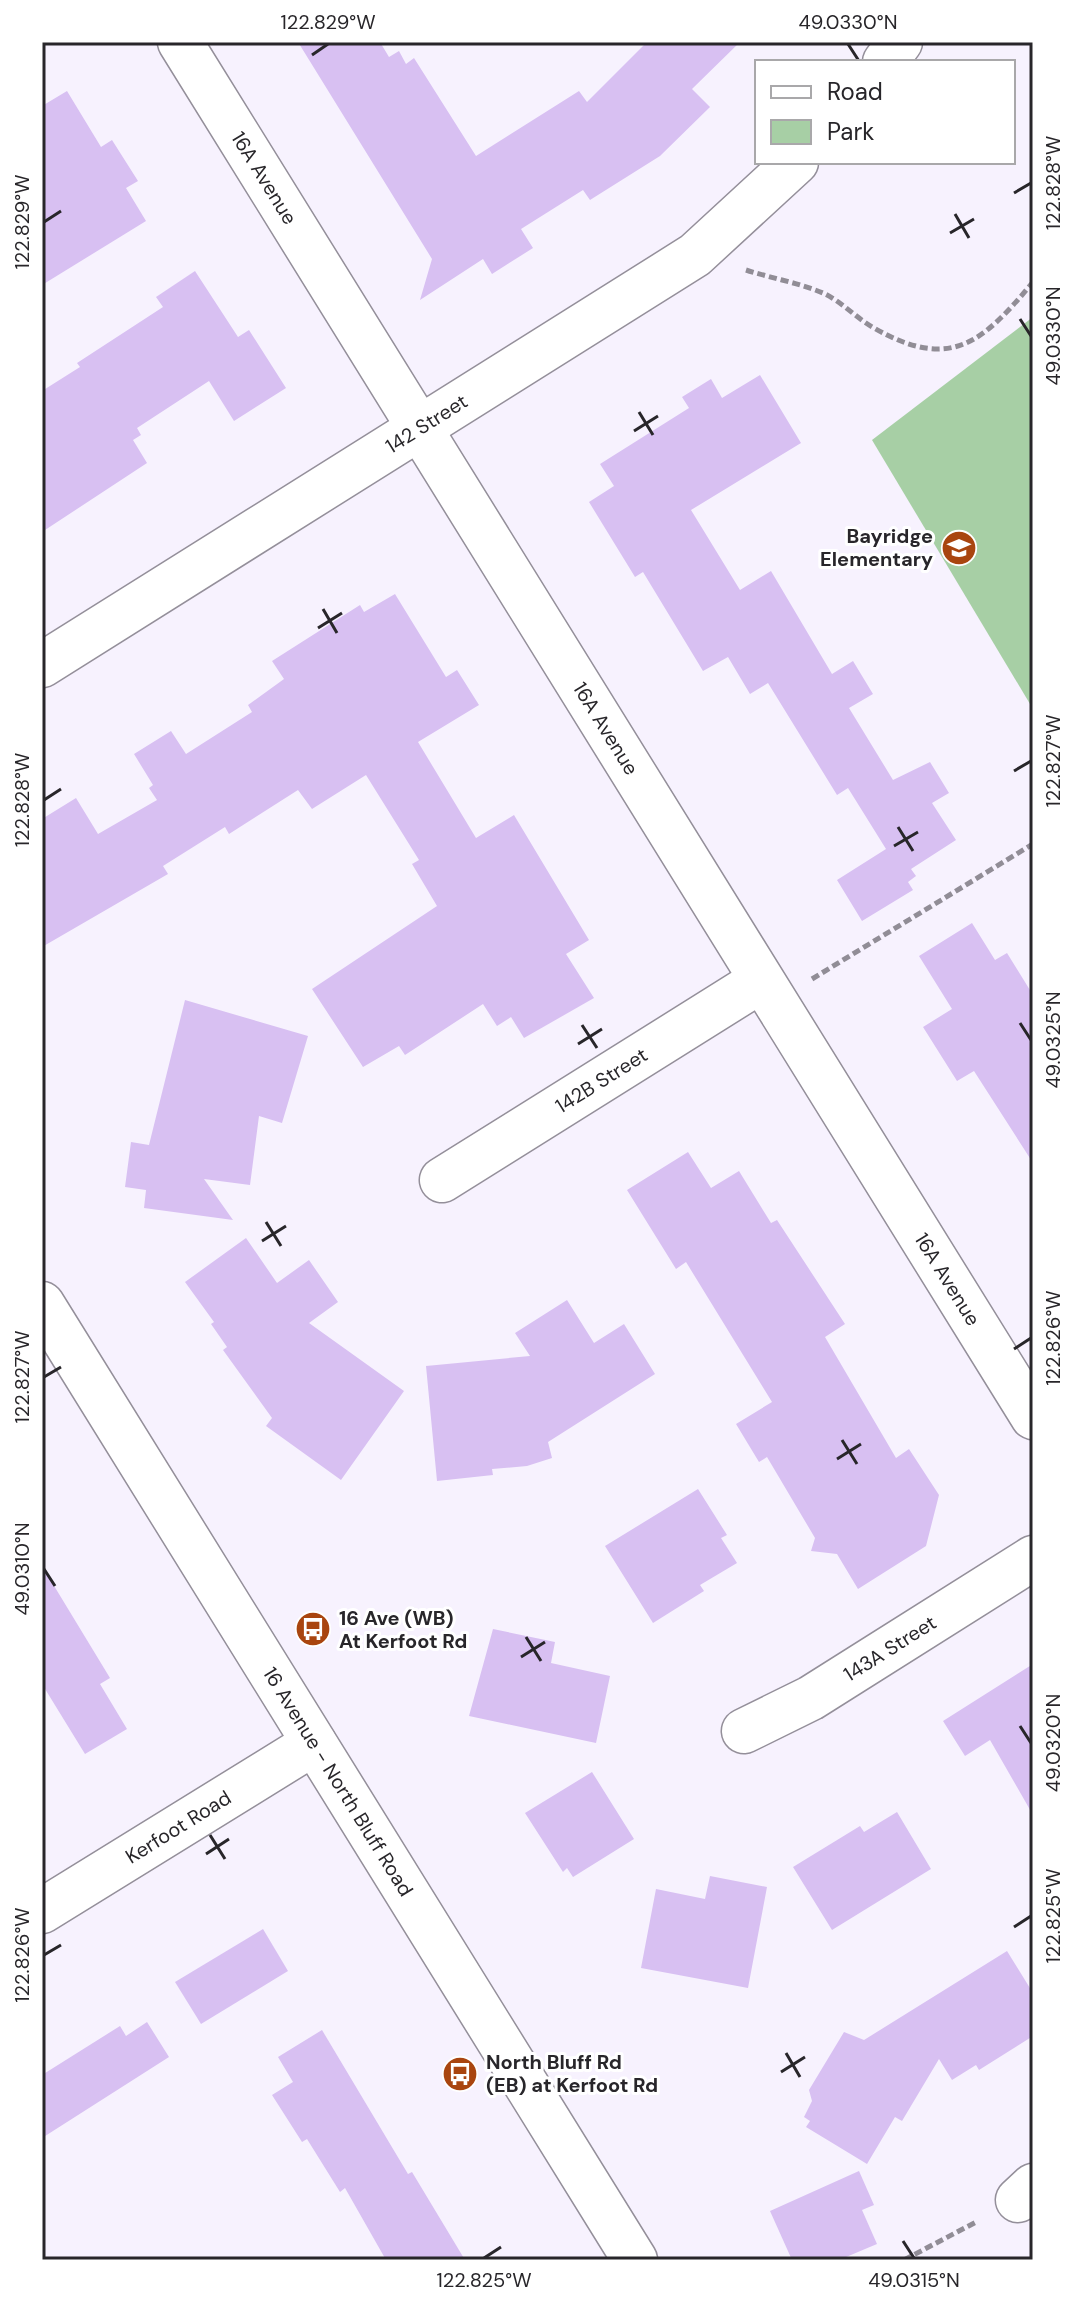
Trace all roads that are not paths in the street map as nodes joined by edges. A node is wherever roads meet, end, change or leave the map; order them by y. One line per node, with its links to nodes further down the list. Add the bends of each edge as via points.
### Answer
1 (180, 42): 5 (street, 16A Avenue)
2 (900, 42): 3 (street)
3 (886, 60)
4 (794, 164): 5 (street, 142 Street, via 695,255)
5 (418, 430): 6 (street, 142 Street); 7 (street, 16A Avenue)
6 (42, 665)
7 (766, 992): 8 (street, 142B Street); 10 (street, 16A Avenue)
8 (442, 1180)
9 (42, 1304): 13 (street, 16 Avenue - North Bluff Road)
10 (1033, 1417)
11 (1033, 1558): 12 (street, 143A Street, via 811,1698)
12 (744, 1731)
13 (314, 1743): 14 (street, Kerfoot Road); 15 (street, 16 Avenue - North Bluff Road)
14 (42, 1911)
15 (635, 2260)

